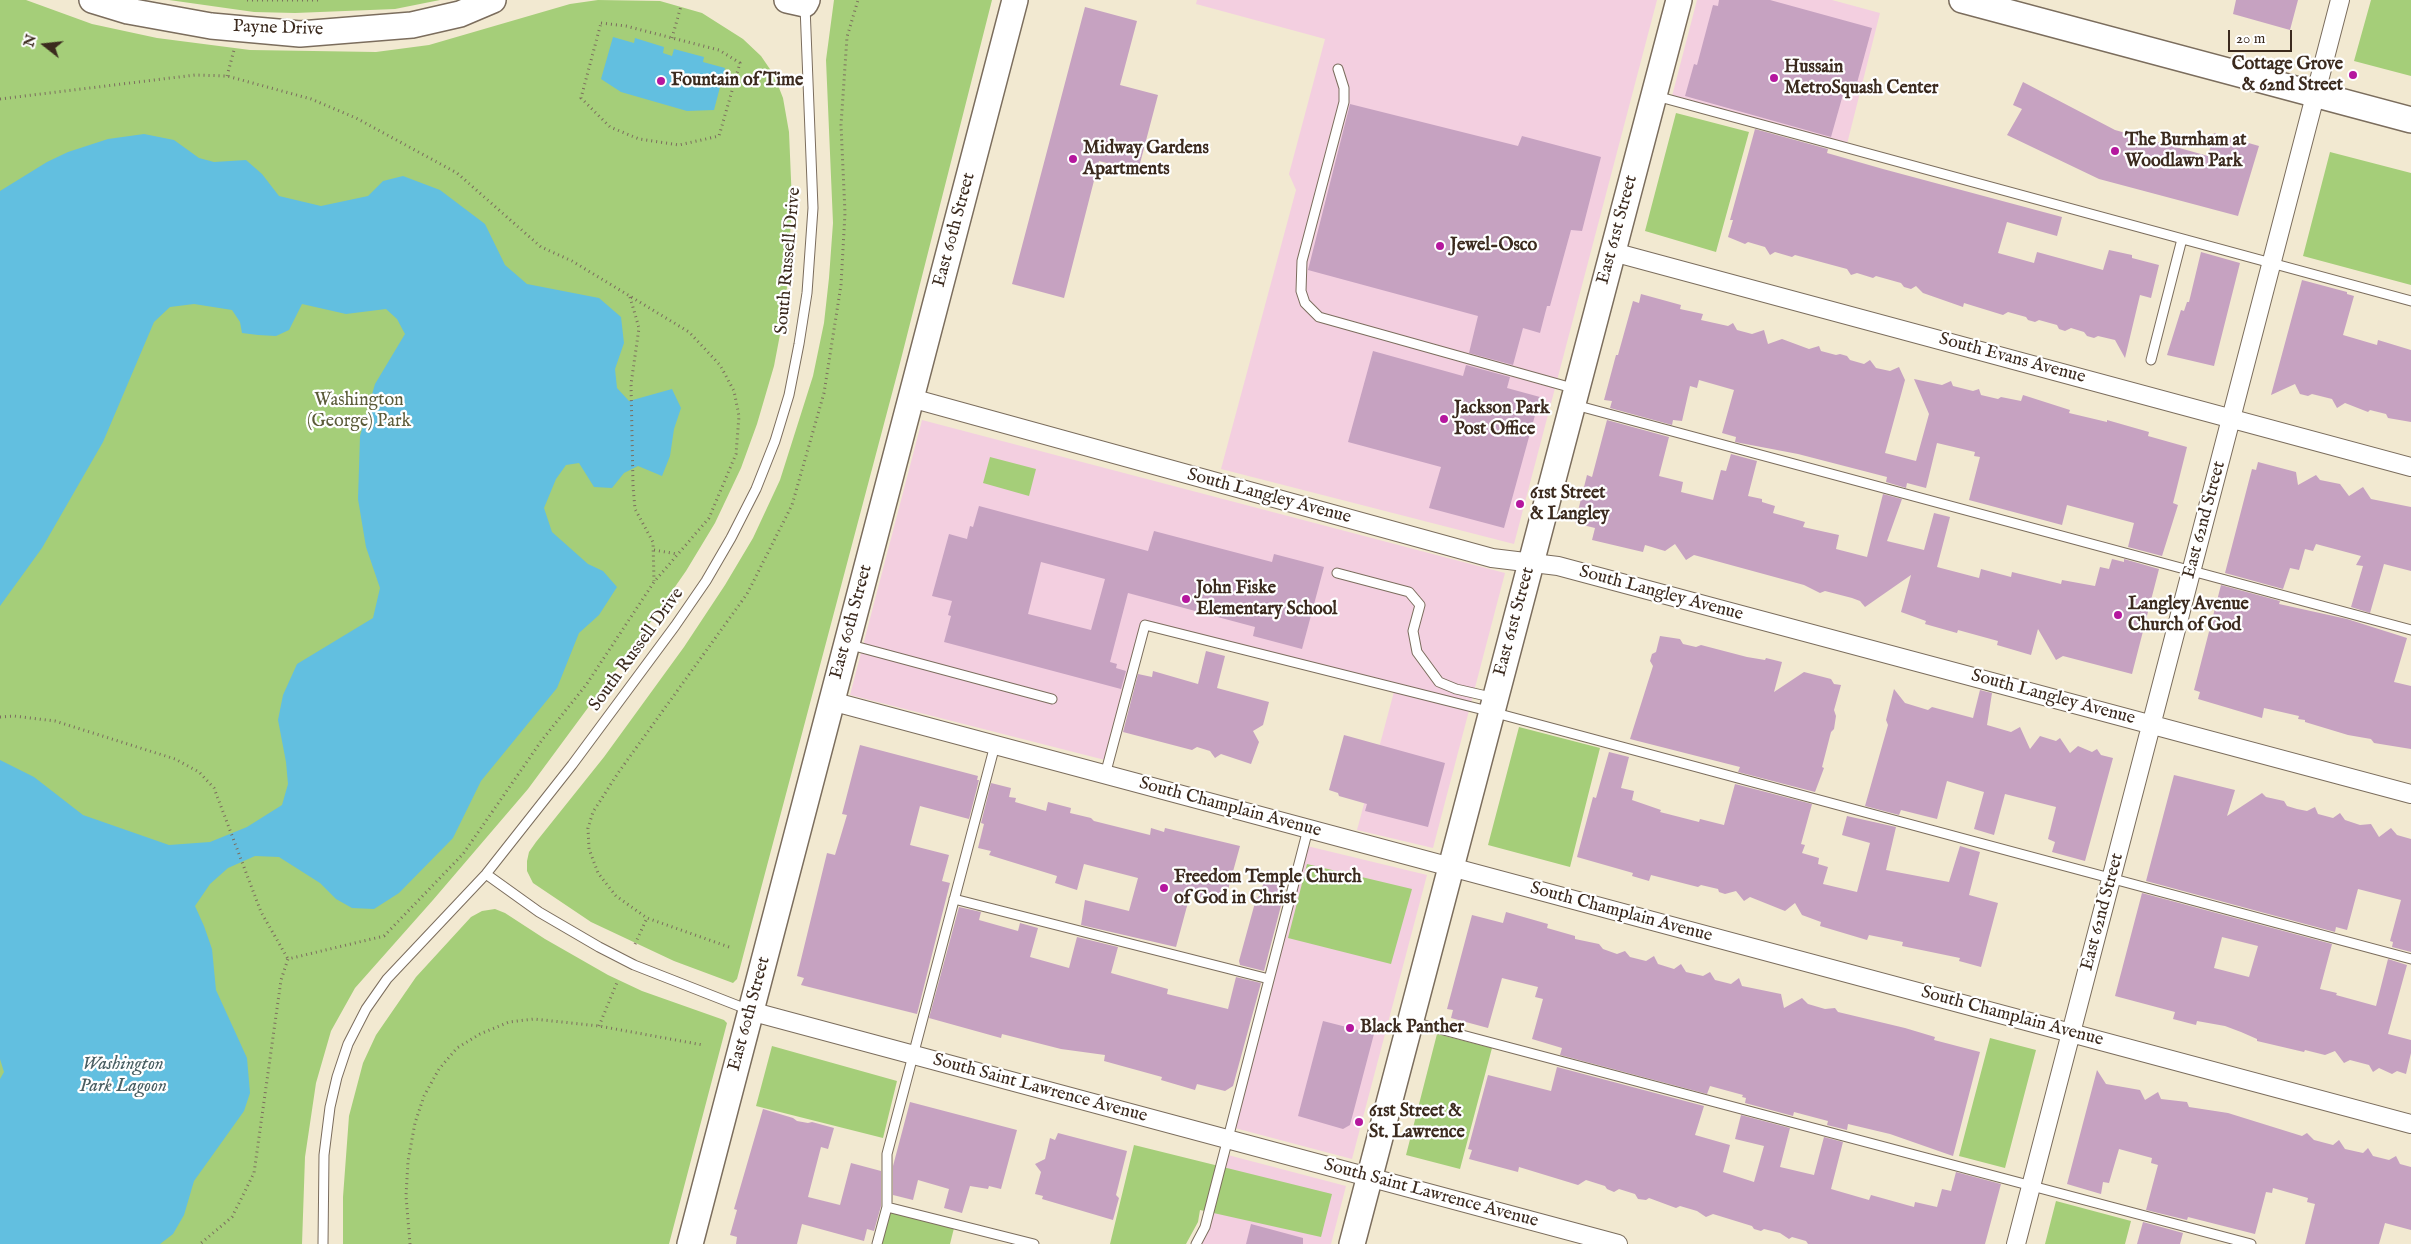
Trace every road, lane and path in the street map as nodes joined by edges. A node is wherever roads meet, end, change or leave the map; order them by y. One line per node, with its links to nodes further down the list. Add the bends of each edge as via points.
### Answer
1 (92, 0): 4 (street, Payne Drive, via 128,11 211,26 300,34 412,25 460,14)
2 (246, 0): 3 (path)
3 (319, 0)
4 (493, 0)
5 (1015, 0): 26 (street, East 60th Street)
6 (1679, 0): 16 (street, East 61st Street)
7 (1962, 0): 15 (street)
8 (2340, 0): 15 (street, East 62nd Street)
9 (800, 2): 47 (lane, South Russell Drive, via 813,208 807,293 799,344 789,395 775,441 756,489 706,581 572,765)
10 (681, 6): 11 (path)
11 (672, 38): 11 (path, via 601,23 581,98 610,127 640,140 679,145 719,136 740,63 719,50)
12 (234, 48): 14 (path)
13 (1338, 69): 25 (lane, via 1344,88 1344,102 1302,262 1301,291 1305,303 1319,317)
14 (227, 76): 17 (path, via 195,75); 22 (path, via 311,99 356,118 457,173 541,247 572,260)
15 (2316, 95): 18 (street); 21 (street, East 62nd Street)
16 (1654, 96): 19 (lane); 20 (street, East 61st Street)
17 (0, 99)
18 (2411, 120)
19 (2182, 239): 21 (lane); 24 (lane)
20 (1613, 252): 25 (street, East 61st Street); 27 (street, South Evans Avenue)
21 (2272, 264): 23 (lane); 27 (street, East 62nd Street)
22 (630, 296): 29 (path, via 639,328 631,384 635,509); 30 (path, via 689,332 720,365 734,391 739,416 736,454 709,518)
23 (2411, 301)
24 (2152, 360)
25 (1575, 397): 31 (street, East 61st Street); 32 (lane)
26 (911, 398): 31 (street, South Langley Avenue, via 1492,558); 36 (street, East 60th Street)
27 (2232, 418): 28 (street, South Evans Avenue); 32 (street, East 62nd Street)
28 (2411, 467)
29 (654, 550): 30 (path); 34 (path)
30 (678, 554): 34 (path)
31 (1531, 563): 39 (street, East 61st Street); 41 (street, South Langley Avenue, via 1558,566)
32 (2192, 571): 35 (lane); 41 (street, East 62nd Street)
33 (1337, 572): 39 (lane, via 1409,592 1420,605 1413,632 1416,652 1439,682)
34 (654, 582): 52 (path, via 586,685 542,740 463,854 404,916 384,936)
35 (2411, 630)
36 (847, 644): 37 (lane); 38 (street, East 60th Street)
37 (1052, 699)
38 (831, 702): 42 (street, South Champlain Avenue); 56 (street, East 60th Street)
39 (1494, 705): 43 (lane, via 1145,626); 46 (street, East 61st Street); 48 (lane)
40 (0, 717): 52 (path, via 54,721 175,759 200,772 214,788 261,912)
41 (2152, 725): 44 (street, South Langley Avenue); 48 (street, East 62nd Street)
42 (995, 745): 43 (street, South Champlain Avenue); 49 (lane)
43 (1105, 775): 45 (street, South Champlain Avenue)
44 (2411, 794)
45 (1308, 829): 46 (street, South Champlain Avenue); 54 (lane)
46 (1451, 867): 57 (street, East 61st Street); 59 (street, South Champlain Avenue)
47 (486, 874): 56 (lane, South Saint Lawrence Avenue, via 539,912 599,947 634,965); 68 (lane, South Russell Drive, via 387,979 366,1009 348,1044 337,1077 324,1155)
48 (2112, 878): 53 (lane); 59 (street, East 62nd Street)
49 (954, 899): 54 (lane); 61 (lane)
50 (635, 944): 51 (path, via 647,918)
51 (729, 947)
52 (288, 959): 67 (path, via 281,980 254,1173 232,1217)
53 (2411, 960)
54 (1269, 979): 63 (lane)
55 (618, 980): 58 (path)
56 (750, 1011): 61 (street, South Saint Lawrence Avenue); 70 (street, East 60th Street)
57 (1410, 1021): 64 (street, East 61st Street); 65 (lane)
58 (599, 1026): 60 (path); 69 (path, via 534,1019 510,1022 457,1048 439,1069 424,1096 415,1124 406,1196)
59 (2071, 1033): 62 (street, South Champlain Avenue); 65 (street, East 62nd Street)
60 (703, 1045)
61 (913, 1055): 63 (street, South Saint Lawrence Avenue); 66 (lane, via 887,1154)
62 (2411, 1124)
63 (1228, 1139): 64 (street, South Saint Lawrence Avenue); 73 (lane, via 1205,1227)
64 (1369, 1177): 74 (street, East 61st Street); 75 (street, South Saint Lawrence Avenue)
65 (2032, 1186): 76 (street, East 62nd Street); 77 (lane)
66 (887, 1207): 71 (lane); 72 (lane)
67 (200, 1244)
68 (323, 1244)
69 (410, 1244)
70 (690, 1244)
71 (877, 1244)
72 (1034, 1244)
73 (1196, 1244)
74 (1352, 1244)
75 (1618, 1244)
76 (2016, 1244)
77 (2251, 1244)

